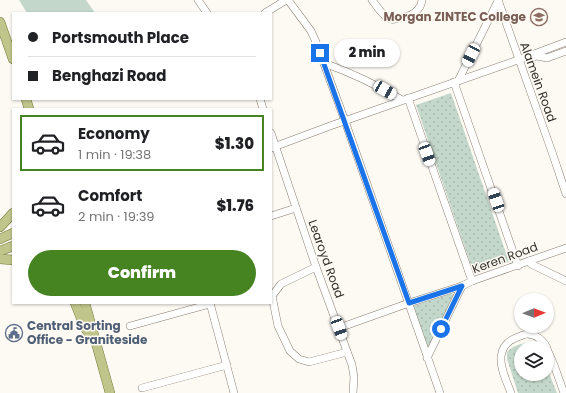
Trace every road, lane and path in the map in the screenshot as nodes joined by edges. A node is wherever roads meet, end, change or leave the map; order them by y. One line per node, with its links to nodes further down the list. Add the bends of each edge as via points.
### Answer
1 (198, 0): 6 (street)
2 (287, 0): 7 (street); 13 (street, via 311,31)
3 (372, 0): 4 (street, via 383,14 394,19 405,18 416,12)
4 (422, 0)
5 (498, 0): 12 (street, Alamein Road); 14 (street)
6 (206, 12)
7 (267, 12)
8 (0, 22): 11 (main road)
9 (566, 42): 12 (street)
10 (566, 51): 12 (street, via 547,58 538,56)
11 (12, 57)
12 (518, 60): 14 (street); 18 (street, Alamein Road)
13 (324, 64): 15 (street); 16 (street)
14 (456, 81): 15 (street); 31 (street)
15 (405, 99): 16 (street); 33 (street)
16 (345, 120): 17 (street); 36 (street)
17 (273, 147): 19 (street, Learoyd Road)
18 (566, 194)
19 (296, 208): 21 (street); 32 (street, Learoyd Road)
20 (12, 215): 22 (main road)
21 (272, 216)
22 (0, 227)
23 (12, 234): 24 (main road)
24 (0, 239)
25 (12, 246): 27 (main road)
26 (566, 248): 30 (street, Keren Road)
27 (0, 251)
28 (0, 259): 29 (main road)
29 (12, 260)
30 (529, 261): 31 (street, Keren Road); 34 (street)
31 (518, 266): 33 (street, Keren Road)
32 (316, 267): 41 (street, Learoyd Road); 44 (street, via 281,284 272,296 278,326 290,351 299,359 309,362)
33 (472, 281): 35 (street, Keren Road)
34 (566, 281)
35 (462, 286): 36 (street, Keren Road); 45 (street)
36 (409, 303): 41 (street, Keren Road); 45 (street)
37 (75, 304): 43 (main road, via 88,332)
38 (85, 304): 43 (main road)
39 (210, 304): 40 (street); 46 (street)
40 (130, 326)
41 (339, 328): 44 (street, Learoyd Road)
42 (542, 341): 53 (street, via 528,334 506,344 501,356)
43 (96, 342): 49 (main road)
44 (347, 352): 51 (street, Learoyd Road, via 354,377)
45 (428, 358): 52 (street)
46 (227, 365): 48 (street); 50 (street)
47 (554, 365): 54 (street)
48 (142, 388)
49 (110, 393)
50 (234, 393)
51 (353, 393)
52 (440, 393)
53 (511, 393)
54 (564, 393)

